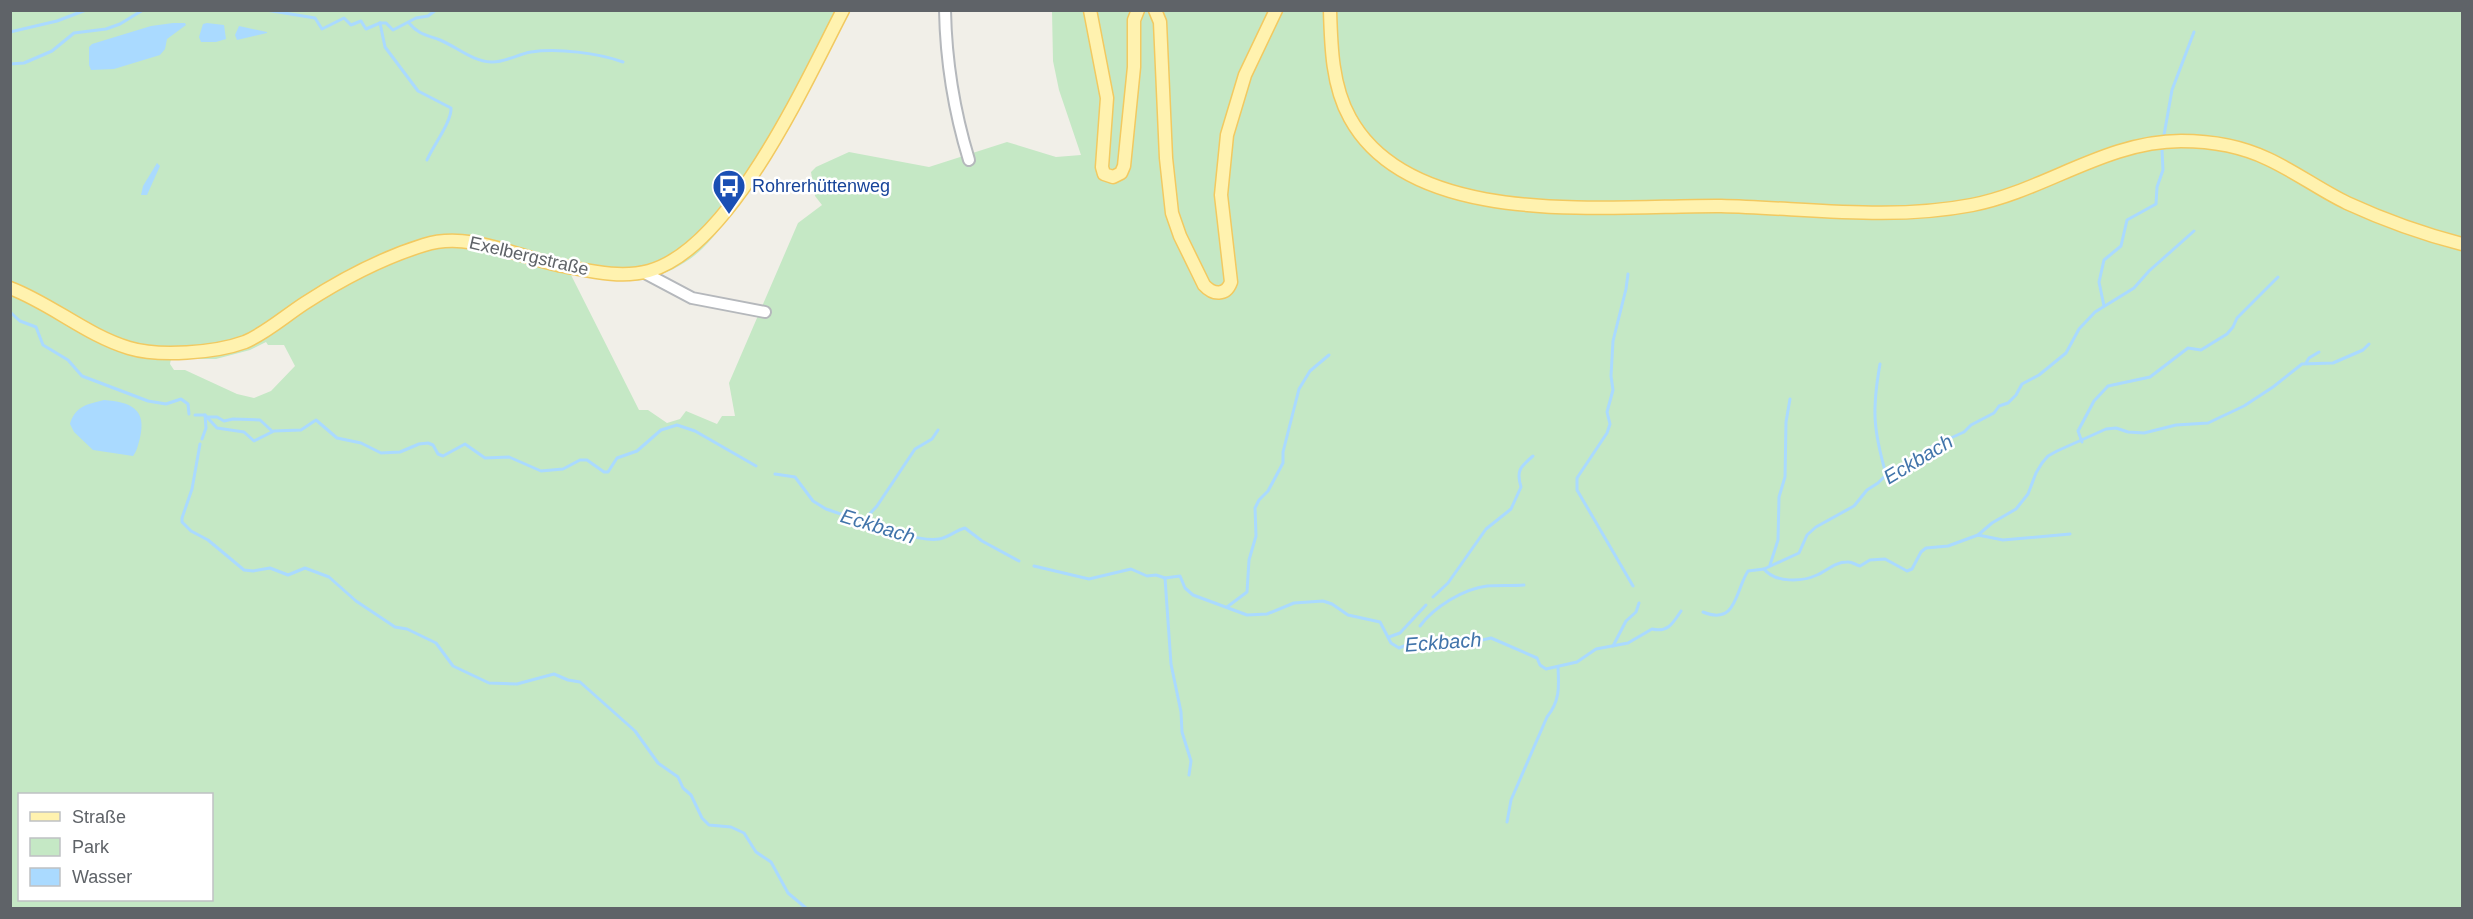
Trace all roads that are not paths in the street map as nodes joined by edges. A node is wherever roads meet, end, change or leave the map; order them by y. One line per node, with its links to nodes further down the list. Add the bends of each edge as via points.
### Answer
1 (843, 10): 10 (main road, Exelbergstraße, via 773,143 735,199 689,250 666,265)
2 (945, 10): 8 (street, via 951,84)
3 (1090, 10): 4 (main road, via 1107,98 1102,167 1104,174 1113,177 1124,165 1134,67 1134,20)
4 (1138, 10)
5 (1155, 10): 6 (main road, via 1160,22 1172,213 1204,285 1219,293 1227,290 1231,282 1221,195 1227,135 1245,75)
6 (1276, 10)
7 (1330, 10): 9 (main road, via 1340,93 1360,134 1408,174 1483,199 1537,205 1847,213 1947,208 2008,196 2142,144 2209,142 2269,159 2376,216)
8 (969, 160)
9 (2463, 244)
10 (643, 272): 11 (main road, Exelbergstraße, via 602,272 468,242 434,242 354,274 251,339 218,349 190,351 126,347); 12 (street, via 692,298)
11 (10, 288)
12 (765, 312)

